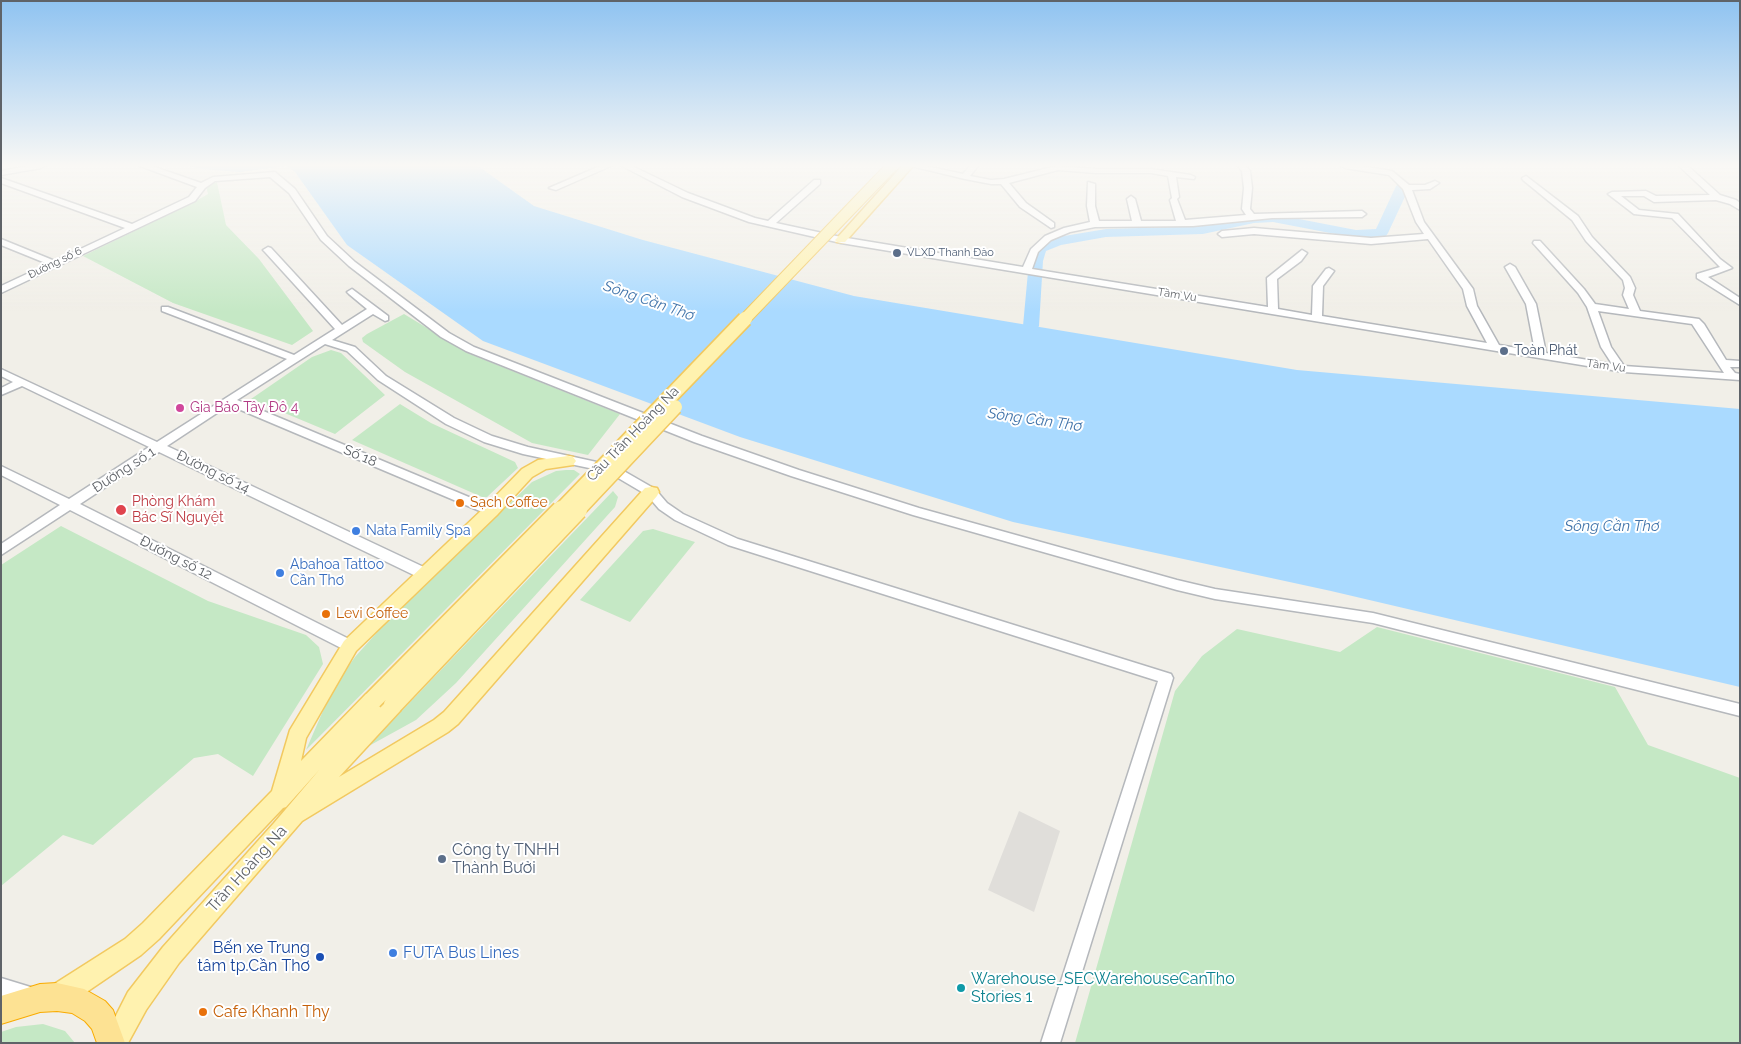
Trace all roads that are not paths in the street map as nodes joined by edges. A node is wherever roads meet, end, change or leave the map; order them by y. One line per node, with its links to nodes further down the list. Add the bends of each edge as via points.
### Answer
1 (97, 215): 24 (street)
2 (157, 215): 24 (street, Đường số 6)
3 (308, 215): 70 (street, via 324,238 352,264 445,335 470,349 698,439 795,473 917,512 1177,585 1215,594 1373,618)
4 (738, 215): 20 (street, Tầm Vu)
5 (780, 215): 20 (street)
6 (840, 215): 26 (main road)
7 (845, 215): 69 (main road, Cầu Trần Hoàng Na, bridge, via 585,485)
8 (855, 215): 69 (main road, Cầu Trần Hoàng Na, bridge)
9 (864, 215): 28 (main road)
10 (1037, 215): 23 (street)
11 (1092, 215): 21 (street)
12 (1135, 215): 22 (street)
13 (1179, 215): 19 (street)
14 (1297, 215): 18 (street)
15 (1417, 215): 27 (street)
16 (1571, 215): 44 (street, via 1588,238 1627,278 1628,295)
17 (1664, 215): 39 (street, via 1676,216 1727,268 1700,276)
18 (1251, 217): 19 (street)
19 (1181, 223): 22 (street)
20 (770, 224): 26 (street, Tầm Vu)
21 (1094, 224): 22 (street); 36 (street, via 1048,238 1034,251)
22 (1137, 224)
23 (1051, 225)
24 (131, 227): 33 (street, Đường số 6)
25 (1222, 234): 27 (street, via 1254,231 1371,241)
26 (821, 235): 28 (street, Tầm Vu)
27 (1430, 236): 49 (street, via 1468,289 1472,306)
28 (841, 240): 36 (street, Tầm Vu)
29 (1, 242): 33 (street)
30 (1537, 243): 40 (street)
31 (268, 250): 47 (street)
32 (1302, 253): 43 (street, via 1272,278)
33 (55, 264): 37 (street, Đường số 6)
34 (1510, 267): 50 (street, via 1530,304)
35 (1329, 271): 46 (street, via 1318,286)
36 (1026, 272): 43 (street, Tầm Vu)
37 (1, 290)
38 (352, 292): 42 (street)
39 (1740, 302)
40 (1592, 307): 44 (street); 54 (street, via 1606,347)
41 (165, 309): 51 (street)
42 (374, 309): 45 (street); 47 (street, Đường số 1)
43 (1273, 311): 46 (street, Tầm Vu)
44 (1636, 313): 52 (street, via 1695,321)
45 (385, 318)
46 (1317, 318): 49 (street, Tầm Vu)
47 (341, 330): 48 (street, Đường số 1)
48 (324, 341): 51 (street, Đường số 1); 61 (street, via 351,348 382,378 450,421 488,439)
49 (1496, 348): 50 (street, Tầm Vu)
50 (1541, 356): 54 (street, Tầm Vu)
51 (296, 359): 59 (street, Đường số 1)
52 (1723, 363): 53 (street); 56 (street)
53 (1740, 364)
54 (1620, 368): 56 (street, Tầm Vu)
55 (1, 372): 57 (street, Đường số 14)
56 (1735, 377)
57 (21, 382): 58 (street); 60 (street, Đường số 14)
58 (1, 392)
59 (228, 402): 60 (street, Đường số 1); 65 (street, Số 18)
60 (160, 446): 64 (street, Đường số 1); 67 (street, Đường số 14)
61 (568, 461): 63 (street, via 611,470); 65 (main road, via 543,464 527,473)
62 (1, 470): 64 (street, Đường số 12)
63 (651, 492): 72 (main road, via 451,718); 77 (street, via 678,517 733,542 1166,678)
64 (72, 505): 66 (street, Đường số 1); 68 (street, Đường số 12)
65 (492, 511): 67 (main road)
66 (1, 550)
67 (425, 574): 68 (main road)
68 (350, 646): 71 (main road, via 297,736)
69 (383, 702): 71 (main road, Trần Hoàng Na); 72 (main road, Trần Hoàng Na)
70 (1740, 710)
71 (279, 800): 74 (main road, Trần Hoàng Na, via 133,947)
72 (294, 815): 76 (main road, Trần Hoàng Na, via 171,955)
73 (1, 987): 74 (street)
74 (48, 998): 75 (highway); 76 (highway, via 84,1003 104,1020)
75 (1, 1010)
76 (112, 1043)
77 (1050, 1043)

